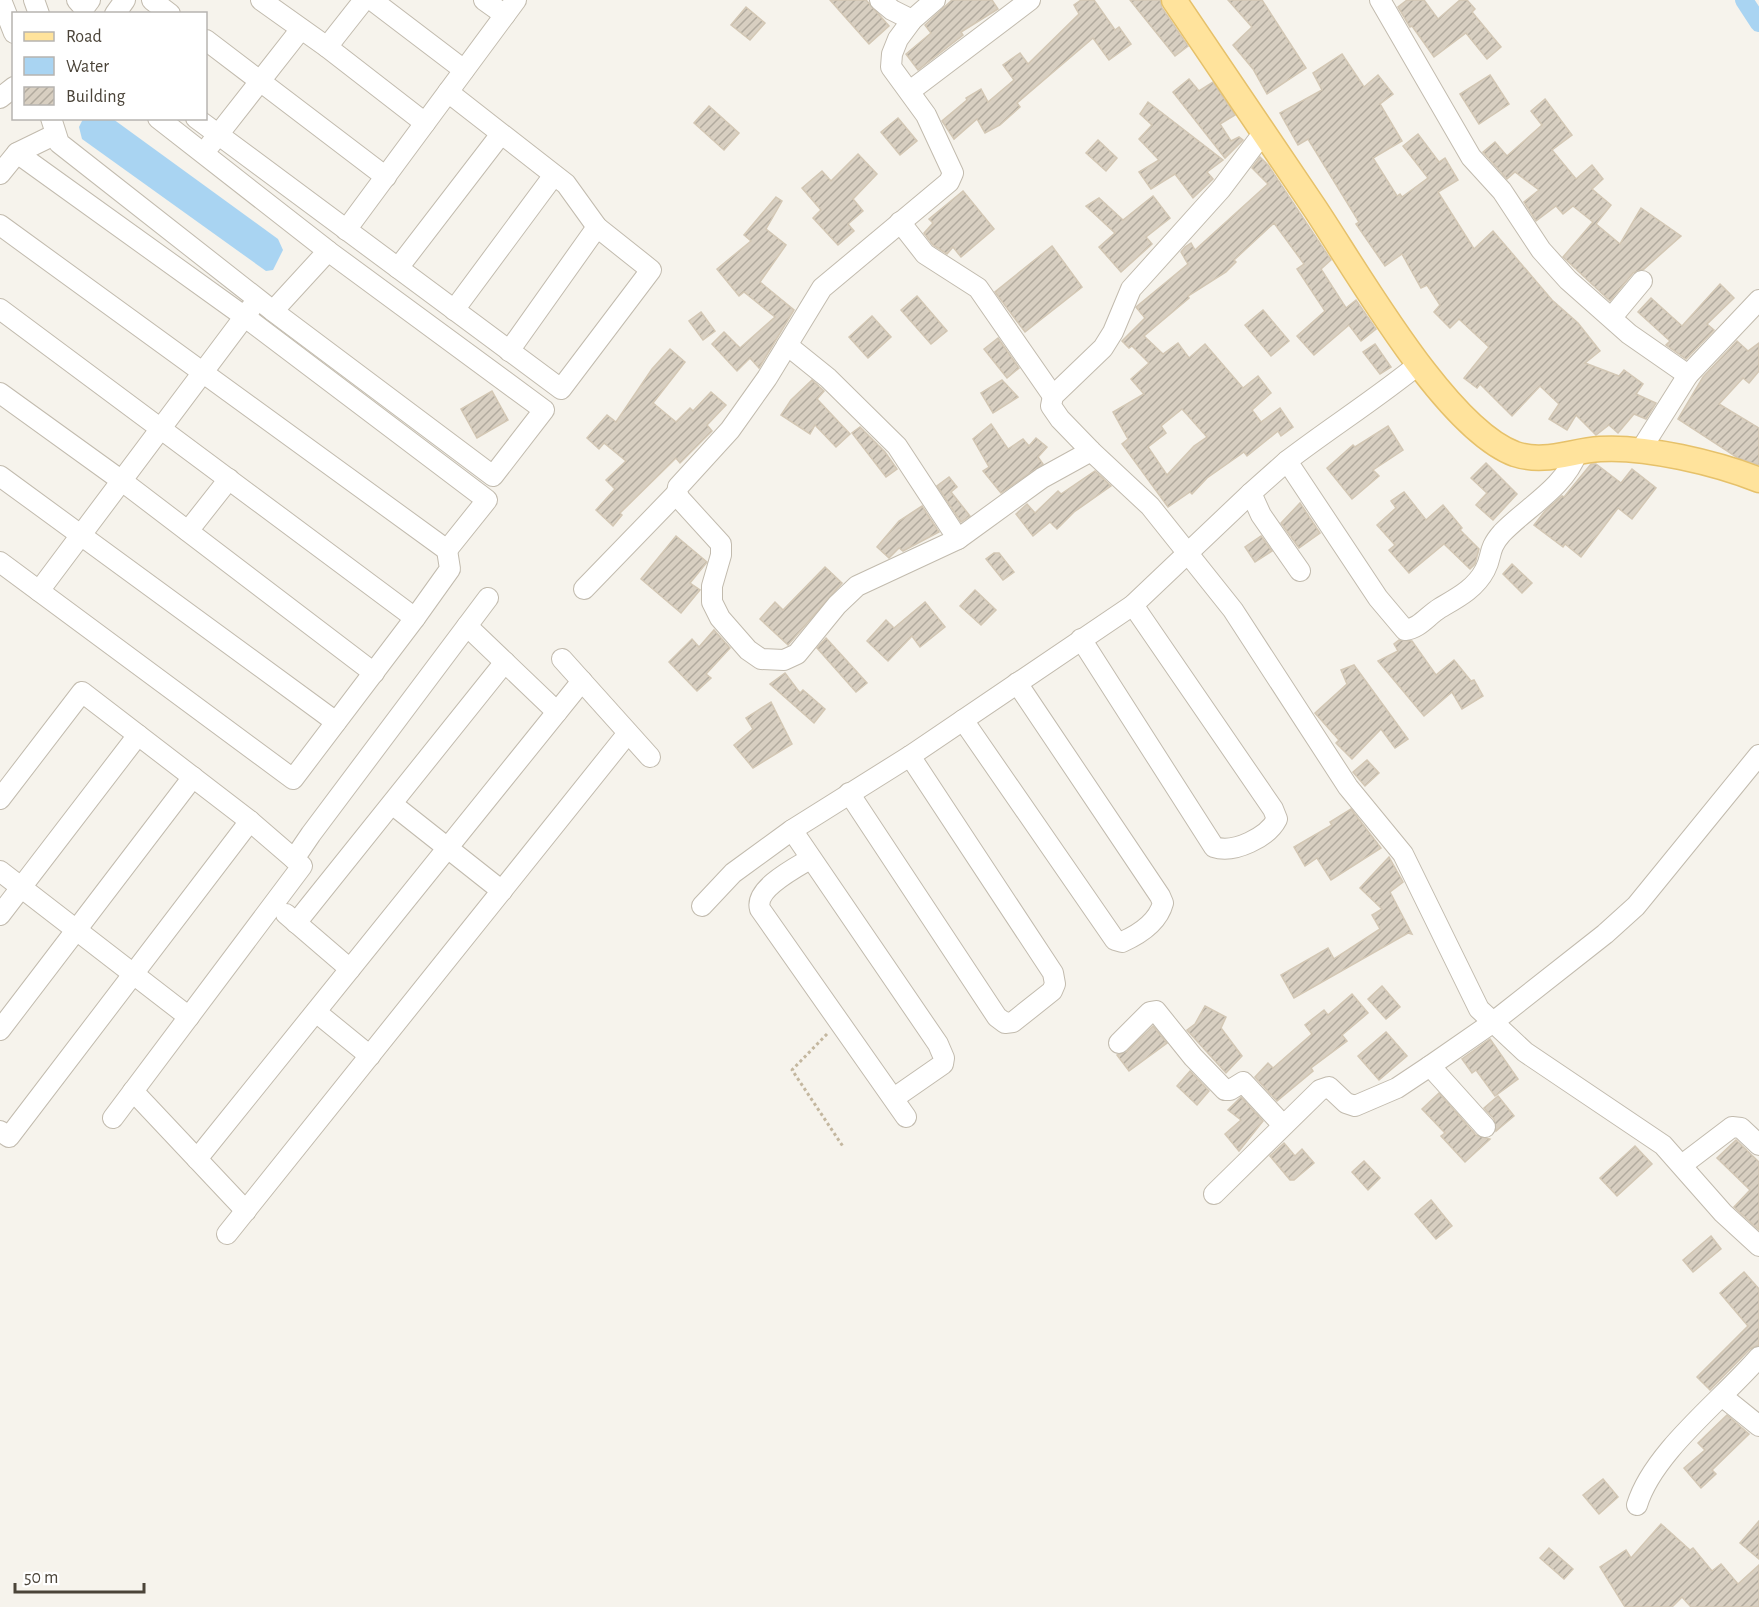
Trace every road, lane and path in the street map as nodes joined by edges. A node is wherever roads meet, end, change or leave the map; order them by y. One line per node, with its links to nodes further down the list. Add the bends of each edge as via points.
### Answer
1 (77, 0): 2 (street, via 84,8)
2 (90, 0)
3 (152, 0): 15 (street)
4 (364, 0): 20 (street)
5 (372, 0): 21 (street)
6 (484, 0): 13 (street)
7 (880, 0): 16 (street)
8 (936, 0): 16 (street)
9 (1030, 0): 24 (street)
10 (1174, 0): 31 (main road)
11 (1380, 0): 51 (street, via 1478,167 1502,191 1541,250 1568,280)
12 (272, 3): 18 (street)
13 (510, 8): 21 (street)
14 (2, 9): 17 (street)
15 (167, 12)
16 (912, 20): 24 (street, via 892,54 891,67)
17 (12, 29)
18 (301, 29): 20 (street); 22 (street)
19 (207, 41): 22 (street)
20 (327, 47): 29 (street)
21 (464, 70): 25 (street)
22 (260, 81): 33 (street); 38 (street)
23 (12, 89): 26 (street)
24 (910, 91): 39 (street, via 926,115 953,173 949,182)
25 (448, 92): 29 (street); 32 (street)
26 (0, 98)
27 (161, 120): 35 (street)
28 (199, 120): 33 (street)
29 (425, 123): 38 (street)
30 (52, 127): 34 (street); 47 (street, via 59,143)
31 (1264, 132): 54 (main road); 58 (street, via 1221,189 1131,289 1103,348)
32 (501, 134): 37 (street); 44 (street)
33 (218, 135): 35 (street); 42 (street)
34 (17, 153): 36 (street); 50 (street)
35 (204, 154): 43 (street)
36 (0, 174)
37 (554, 175): 41 (street, via 566,184); 49 (street)
38 (386, 177): 42 (street)
39 (900, 222): 52 (street, via 822,288); 58 (street, via 925,254 978,288)
40 (0, 225): 55 (street)
41 (597, 227): 53 (street); 53 (street, via 651,270 561,389)
42 (346, 230): 44 (street)
43 (328, 251): 47 (street); 47 (street, via 544,410 493,476)
44 (398, 268): 49 (street)
45 (1642, 281): 51 (street)
46 (1759, 300): 56 (street)
47 (265, 306): 50 (street)
48 (0, 309): 59 (street)
49 (454, 310): 53 (street)
50 (245, 317): 55 (street); 73 (street, via 487,500)
51 (1612, 317): 56 (street)
52 (788, 345): 68 (street, via 730,430); 72 (street, via 843,392 897,447)
53 (509, 351)
54 (1419, 364): 62 (main road, via 1466,419 1505,448 1545,460); 63 (street)
55 (202, 373): 59 (street); 73 (street)
56 (1688, 375): 61 (street)
57 (0, 393): 67 (street)
58 (1053, 396): 60 (street, via 1051,406)
59 (161, 428): 65 (street); 67 (street)
60 (1091, 451): 72 (street, via 1042,478); 74 (street, via 1150,506)
61 (1640, 451): 62 (main road, via 1599,449); 66 (main road)
62 (1577, 453): 63 (street, via 1566,476 1492,545 1486,569 1476,582 1459,599 1413,629 1405,630 1378,598)
63 (1287, 461): 69 (street)
64 (0, 476): 71 (street)
65 (229, 479): 70 (street); 81 (street)
66 (1759, 480)
67 (122, 481): 70 (street); 71 (street)
68 (676, 493): 72 (street, via 721,544 722,555 712,586 712,602 720,618 761,659 784,660 797,654 857,586); 77 (street)
69 (1251, 493): 74 (street); 76 (street)
70 (188, 531): 86 (street)
71 (81, 535): 78 (street); 91 (street)
72 (958, 539)
73 (447, 550): 81 (street, via 450,569)
74 (1187, 551): 80 (street, via 1162,580); 119 (street, via 1233,610 1348,787 1403,854 1479,1009)
75 (0, 562): 78 (street)
76 (1300, 571)
77 (584, 589)
78 (39, 591): 91 (street, via 293,779)
79 (488, 598): 82 (street)
80 (1133, 604): 83 (street); 83 (street, via 1273,809 1277,819 1266,833 1235,847 1214,847)
81 (415, 618): 86 (street)
82 (467, 626): 85 (street); 104 (street)
83 (1081, 639): 88 (street)
84 (562, 659): 87 (street)
85 (505, 662): 89 (street); 100 (street)
86 (374, 673): 91 (street)
87 (582, 681): 89 (street); 92 (street)
88 (1017, 683): 90 (street); 90 (street, via 1160,896 1162,910 1148,926 1122,942 1115,940)
89 (557, 712): 103 (street)
90 (963, 720): 95 (street)
91 (336, 722)
92 (628, 733): 96 (street); 108 (street)
93 (138, 735): 97 (street); 99 (street, via 82,692); 107 (street)
94 (1759, 755): 119 (street, via 1636,906)
95 (910, 756): 98 (street); 98 (street, via 1053,973 1053,991 1013,1022 1005,1023 997,1017)
96 (650, 757)
97 (193, 777): 101 (street); 113 (street)
98 (849, 793): 102 (street)
99 (0, 799)
100 (392, 804): 103 (street); 112 (street)
101 (250, 821): 104 (street); 115 (street)
102 (792, 830): 105 (street); 110 (street, via 733,873)
103 (448, 848): 108 (street); 114 (street)
104 (294, 859): 109 (street, via 302,866)
105 (810, 859): 118 (street, via 781,876 758,902); 125 (street, via 945,1058)
106 (0, 871): 107 (street)
107 (21, 888): 111 (street); 113 (street)
108 (502, 891): 122 (street)
109 (274, 904): 112 (street); 117 (street)
110 (702, 906)
111 (0, 915)
112 (296, 923): 114 (street)
113 (76, 930): 115 (street); 120 (street)
114 (350, 969): 116 (street)
115 (133, 974): 117 (street); 130 (street, via 9,1137)
116 (316, 1012): 122 (street); 133 (street)
117 (189, 1017): 124 (street)
118 (840, 1020): 125 (street); 132 (path, via 792,1070)
119 (1492, 1023): 123 (street); 134 (street, via 1525,1052 1642,1129)
120 (0, 1030)
121 (1119, 1042): 128 (street, via 1150,1012 1156,1011 1225,1090 1243,1082)
122 (370, 1056): 136 (street)
123 (1430, 1066): 128 (street, via 1397,1088 1355,1106 1324,1086); 129 (street)
124 (133, 1091): 127 (street); 133 (street)
125 (894, 1098): 126 (street)
126 (906, 1117)
127 (113, 1118)
128 (1282, 1124): 135 (street)
129 (1485, 1127)
130 (0, 1131)
131 (1759, 1145): 134 (street, via 1741,1128 1732,1127)
132 (844, 1148)
133 (197, 1159): 136 (street)
134 (1682, 1165): 138 (street, via 1723,1214)
135 (1214, 1194)
136 (246, 1211): 137 (street)
137 (227, 1234)
138 (1759, 1246)
139 (1759, 1357): 140 (street)
140 (1723, 1397): 141 (street); 142 (street, via 1665,1455)
141 (1759, 1426)
142 (1637, 1505)

